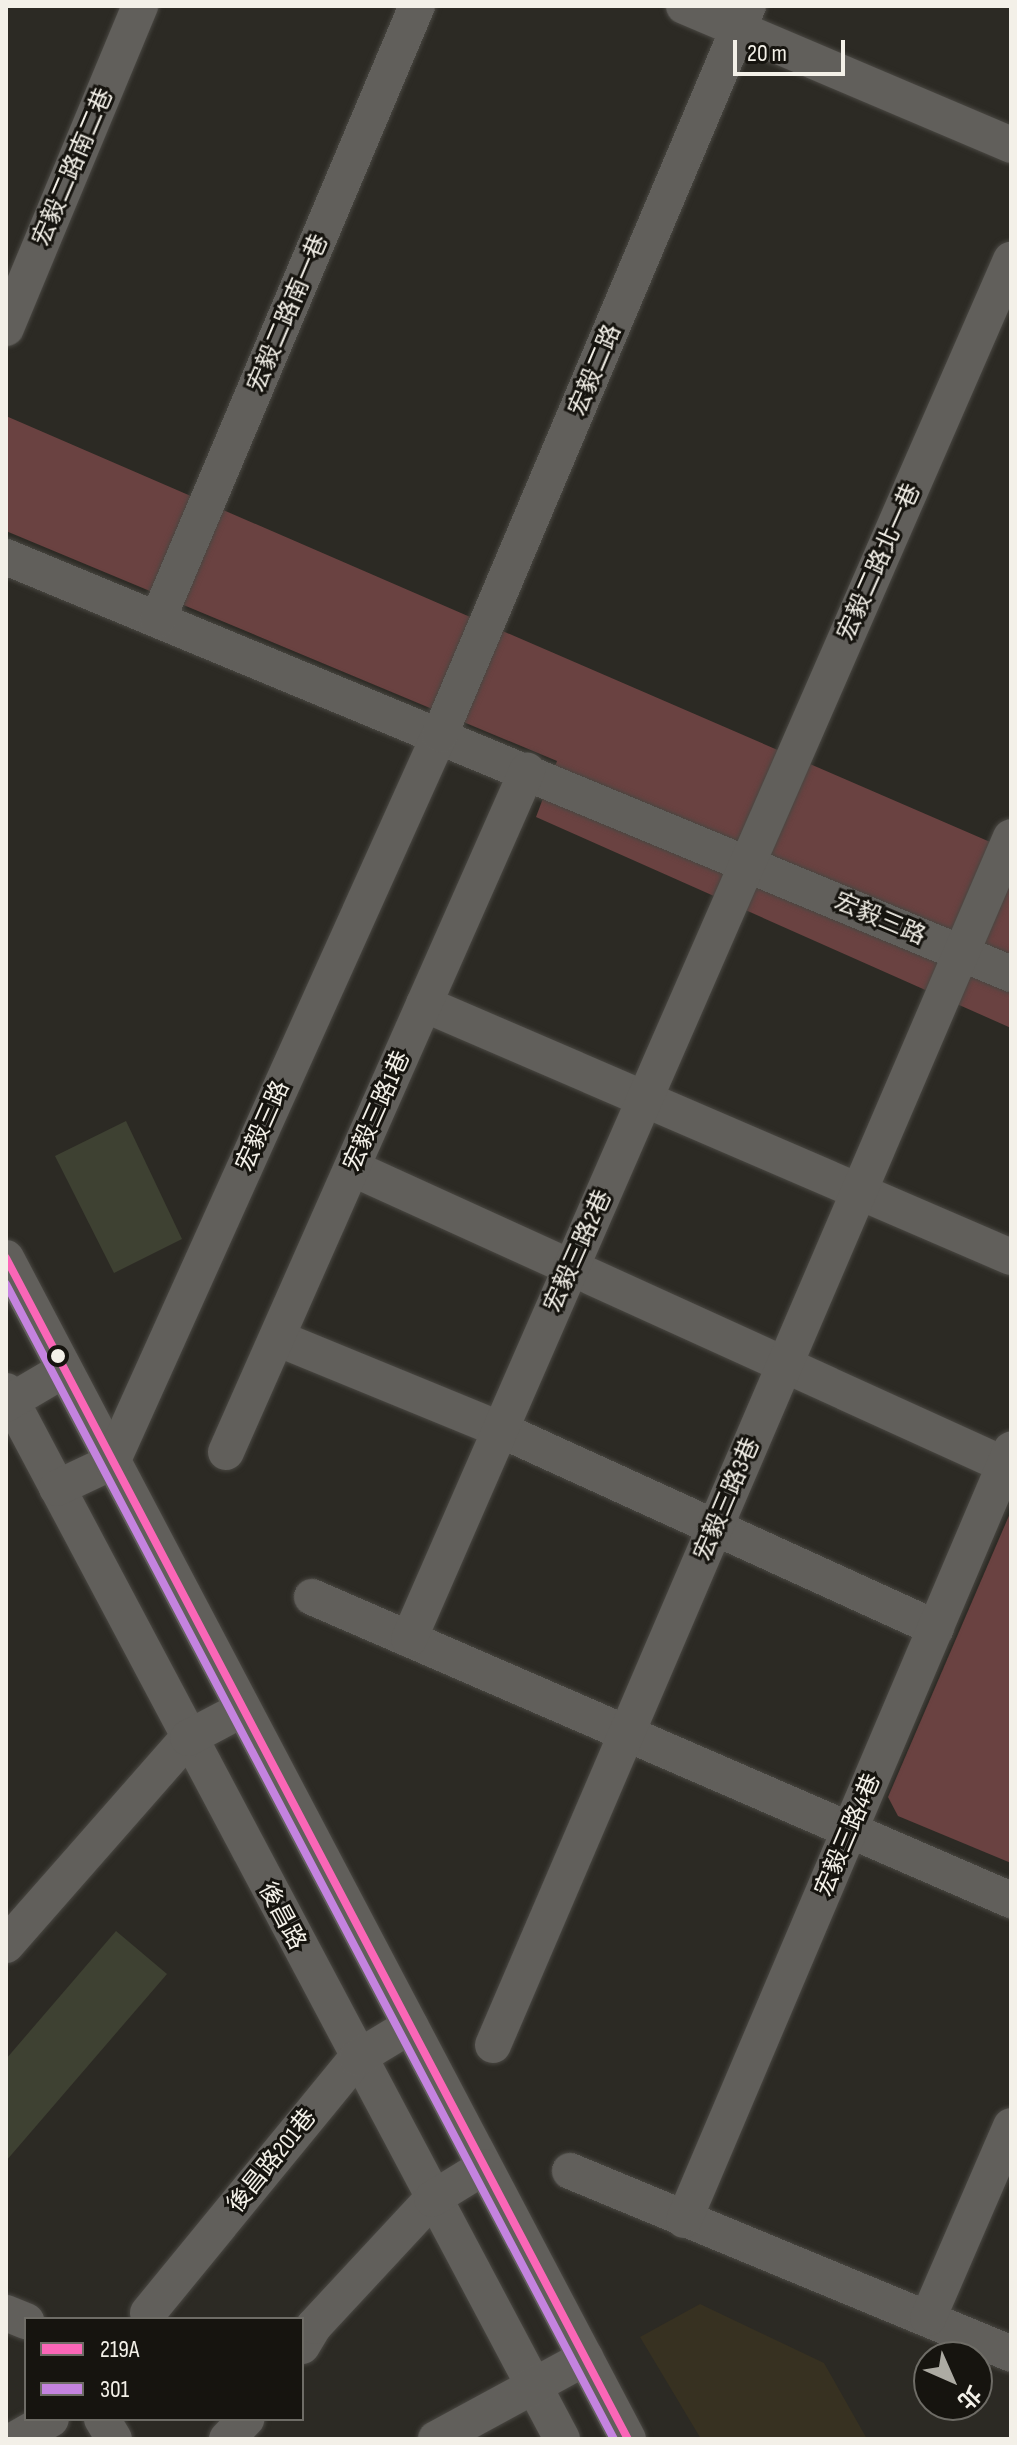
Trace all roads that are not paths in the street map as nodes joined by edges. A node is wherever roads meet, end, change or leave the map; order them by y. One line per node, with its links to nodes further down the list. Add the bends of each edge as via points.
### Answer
1 (140, 6): 7 (street, 宏毅二路南二巷)
2 (417, 6): 9 (street, 宏毅二路南一巷)
3 (684, 6): 4 (street)
4 (744, 18): 5 (street); 10 (street, 宏毅二路)
5 (1011, 145)
6 (1011, 260): 13 (street, 宏毅二路北一巷)
7 (6, 328)
8 (6, 557): 9 (street, 宏毅三路)
9 (158, 619): 10 (street, 宏毅三路)
10 (440, 734): 11 (street, 宏毅三路); 30 (street, 宏毅三路)
11 (527, 771): 13 (street, 宏毅三路); 16 (street, 宏毅三路1巷)
12 (1011, 837): 14 (street, 宏毅三路3巷)
13 (747, 864): 14 (street, 宏毅三路); 17 (street, 宏毅三路2巷)
14 (961, 953): 15 (street, 宏毅三路); 19 (street, 宏毅三路3巷)
15 (1011, 974)
16 (424, 1004): 17 (street); 18 (street, 宏毅三路1巷)
17 (646, 1096): 19 (street); 22 (street, 宏毅三路2巷)
18 (352, 1168): 22 (street); 23 (street, 宏毅三路1巷)
19 (860, 1190): 20 (street); 24 (street, 宏毅三路3巷)
20 (1011, 1257)
21 (6, 1261): 25 (street)
22 (569, 1270): 24 (street); 27 (street, 宏毅三路2巷)
23 (277, 1338): 27 (street); 28 (street, 宏毅三路1巷)
24 (786, 1363): 29 (street); 32 (street, 宏毅三路3巷)
25 (64, 1370): 26 (street); 30 (street)
26 (8, 1399): 31 (street, 後昌路)
27 (501, 1430): 32 (street); 35 (street, 宏毅三路2巷)
28 (226, 1452)
29 (1008, 1457): 34 (street, 宏毅三路4巷)
30 (112, 1462): 31 (street); 36 (street)
31 (57, 1488): 38 (street, 後昌路)
32 (715, 1528): 34 (street); 37 (street, 宏毅三路3巷)
33 (312, 1597): 35 (street)
34 (936, 1628): 39 (street, 宏毅三路4巷)
35 (409, 1639): 37 (street)
36 (243, 1709): 38 (street); 42 (street)
37 (626, 1733): 39 (street); 43 (street, 宏毅三路3巷)
38 (188, 1738): 41 (street); 44 (street, 後昌路)
39 (849, 1831): 40 (street); 49 (street, 宏毅三路4巷)
40 (1011, 1900)
41 (6, 1945)
42 (410, 2026): 44 (street, 後昌路201巷); 46 (street)
43 (493, 2045)
44 (357, 2058): 48 (street, 後昌路); 50 (street, 後昌路201巷)
45 (1011, 2126): 51 (street)
46 (484, 2167): 48 (street); 54 (street)
47 (570, 2171): 49 (street)
48 (432, 2199): 52 (street); 55 (street, 後昌路)
49 (684, 2220): 51 (street)
50 (148, 2313)
51 (928, 2318): 53 (street)
52 (304, 2343)
53 (1011, 2354)
54 (585, 2358): 55 (street); 64 (street)
55 (532, 2386): 62 (street); 63 (street, 後昌路)
56 (48, 2421): 59 (street)
57 (103, 2421): 60 (street)
58 (244, 2421): 61 (street)
59 (16, 2439)
60 (114, 2439)
61 (227, 2439)
62 (436, 2439)
63 (562, 2439)
64 (628, 2439)

